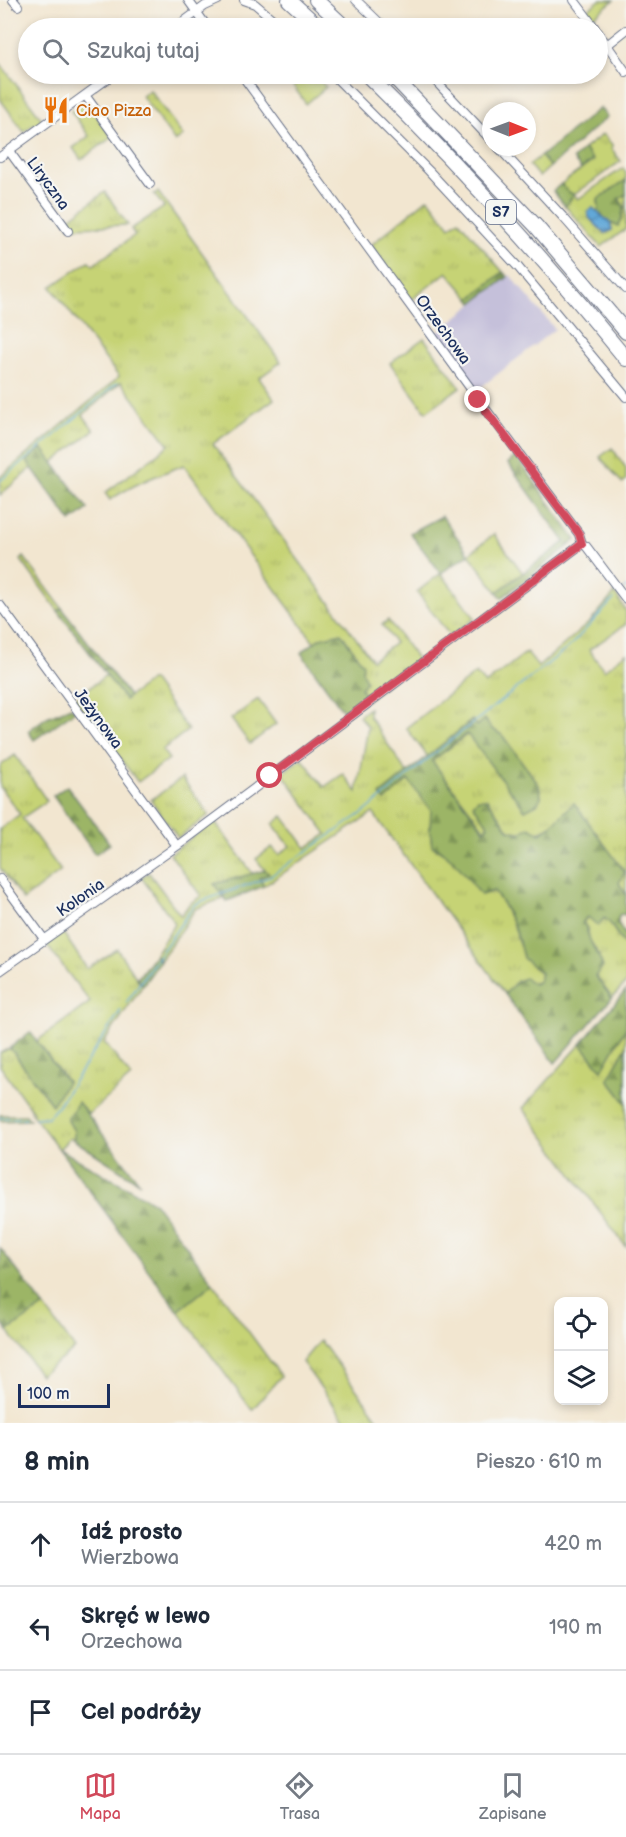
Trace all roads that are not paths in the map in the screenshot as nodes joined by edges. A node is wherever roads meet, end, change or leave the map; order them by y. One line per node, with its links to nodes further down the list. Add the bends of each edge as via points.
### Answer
1 (188, 0): 8 (street)
2 (218, 0): 8 (street)
3 (244, 0): 11 (street)
4 (289, 0): 12 (highway)
5 (316, 0): 13 (highway)
6 (356, 0): 14 (street)
7 (574, 0): 15 (street)
8 (197, 13): 9 (street); 10 (street)
9 (190, 18)
10 (201, 18)
11 (271, 18)
12 (309, 18)
13 (335, 18)
14 (375, 18)
15 (588, 18)
16 (626, 30): 17 (street)
17 (608, 44)
18 (608, 46): 19 (street)
19 (626, 72)
20 (100, 84): 26 (street)
21 (248, 84): 37 (street, Orzechowa, via 579,534)
22 (342, 84): 36 (street, via 496,243)
23 (376, 84): 35 (highway, S7, via 507,219)
24 (401, 84): 34 (highway, S7, via 536,226)
25 (438, 84): 27 (street)
26 (85, 95): 28 (street); 31 (street)
27 (482, 130)
28 (9, 151): 30 (street); 32 (street, Liryczna)
29 (506, 156): 33 (street)
30 (0, 157)
31 (150, 184)
32 (68, 231)
33 (626, 289)
34 (626, 332)
35 (626, 359)
36 (626, 397)
37 (582, 544): 38 (street, Orzechowa); 40 (street, Kolonia)
38 (626, 599)
39 (0, 605): 40 (street, Jeżynowa)
40 (177, 846): 42 (street, Kolonia)
41 (0, 879): 42 (street)
42 (44, 939): 43 (street, Kolonia)
43 (0, 971)

